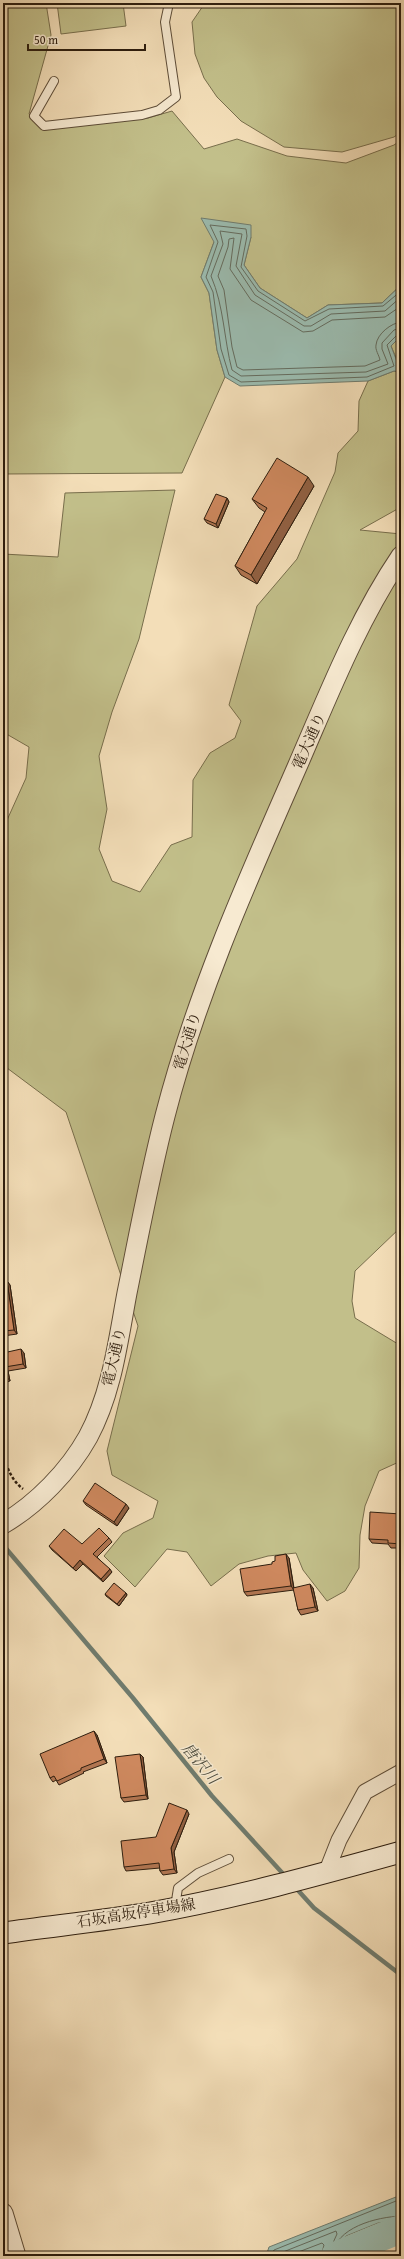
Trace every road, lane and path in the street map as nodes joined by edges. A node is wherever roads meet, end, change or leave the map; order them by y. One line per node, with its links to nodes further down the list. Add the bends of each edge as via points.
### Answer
1 (169, 3): 2 (lane, via 165,22 176,97 159,110 142,115 44,126 34,116)
2 (54, 81)
3 (401, 556): 5 (street, 電大通り, via 342,666 210,970 187,1038 166,1115 116,1350 100,1408 88,1436 67,1469)
4 (3, 1454): 5 (path, via 17,1485)
5 (36, 1499): 6 (street, 電大通り)
6 (5, 1523)
7 (401, 1772): 10 (street, via 365,1792)
8 (401, 1852): 10 (main road)
9 (230, 1859): 11 (lane, via 198,1874 178,1888)
10 (316, 1876): 11 (main road, 石坂高坂停車場線)
11 (174, 1908): 12 (main road, 石坂高坂停車場線)
12 (3, 1933)
13 (3, 2213): 14 (street)
14 (16, 2256)

